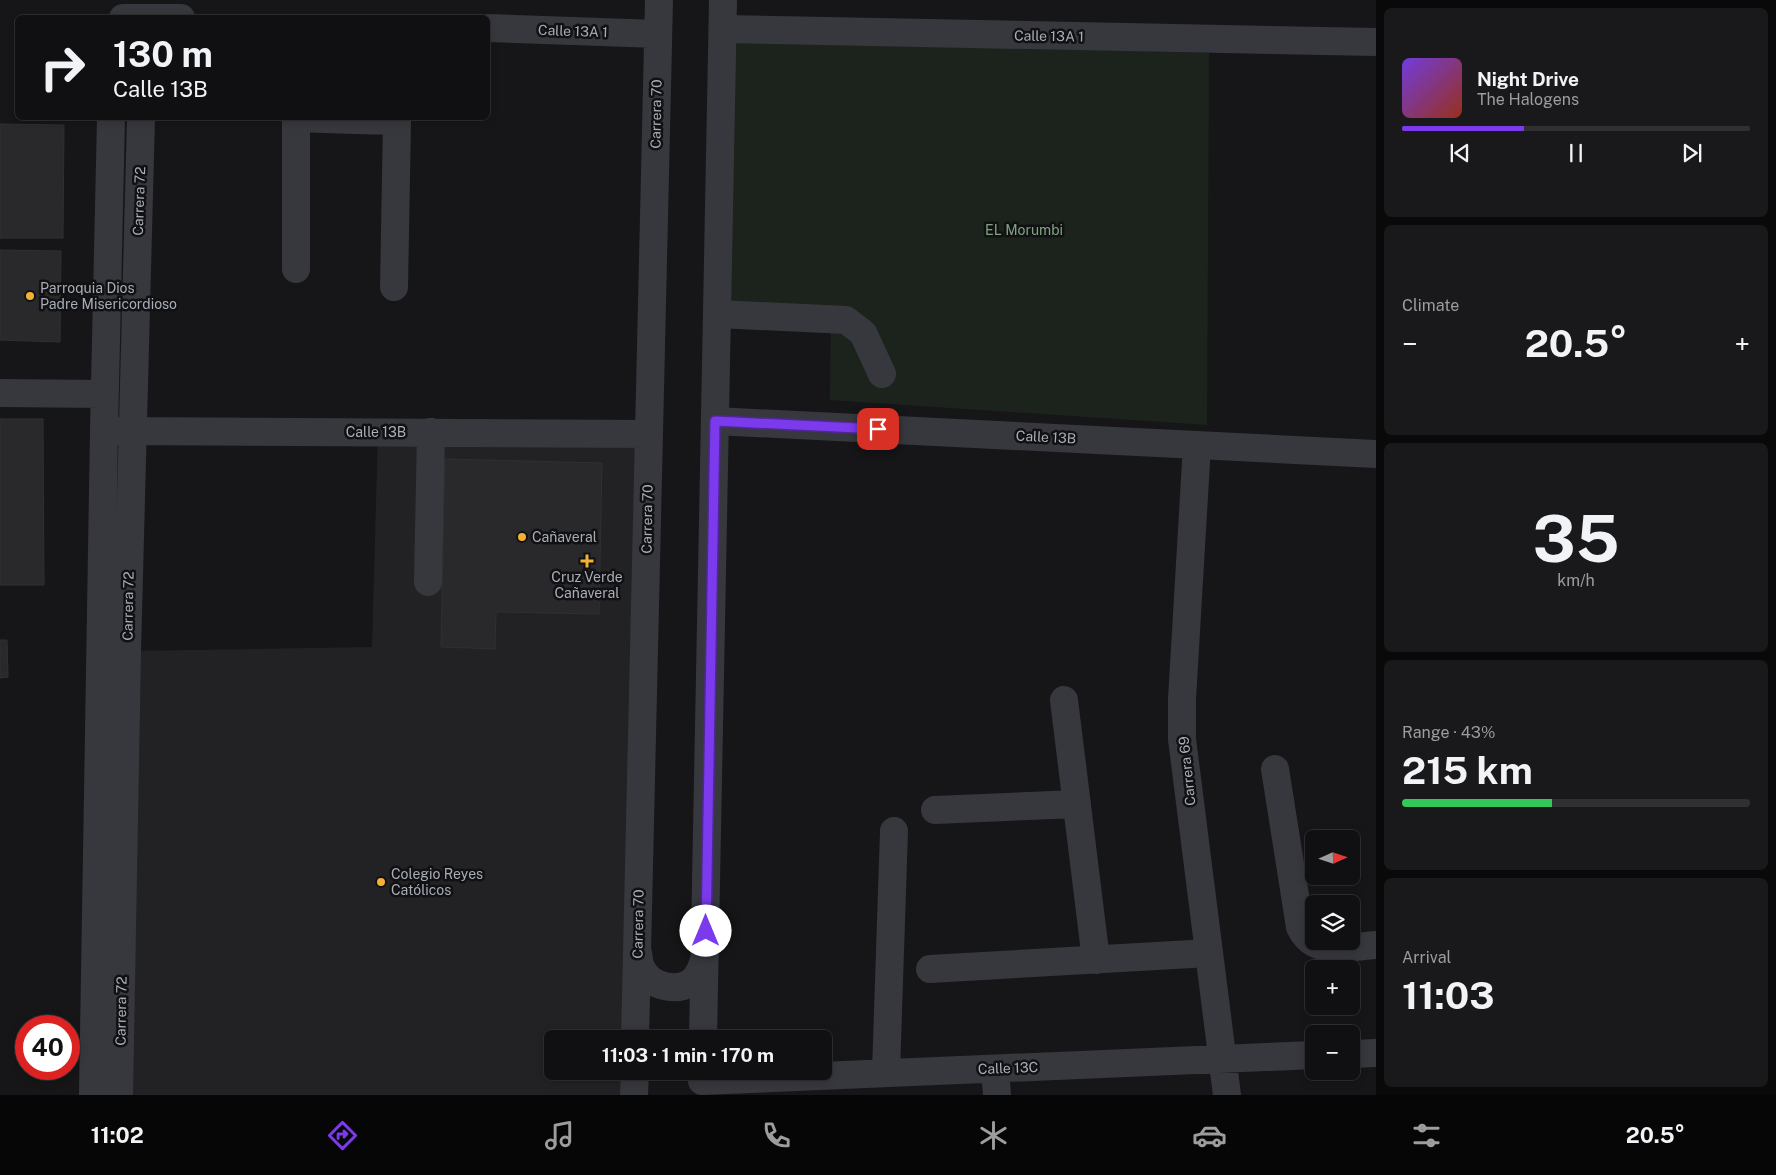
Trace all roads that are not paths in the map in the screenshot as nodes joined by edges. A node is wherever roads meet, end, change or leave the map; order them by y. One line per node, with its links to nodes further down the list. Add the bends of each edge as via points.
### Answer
1 (114, 0): 5 (street)
2 (659, 0): 9 (street, Carrera 70)
3 (724, 0): 8 (street)
4 (138, 13): 6 (street)
5 (114, 15)
6 (155, 15)
7 (490, 28): 9 (street, Calle 13A 1)
8 (723, 29): 10 (street, Calle 13A 1); 17 (street)
9 (658, 34): 25 (street, Carrera 70)
10 (1376, 42)
11 (111, 120): 20 (street, Carrera 72)
12 (141, 120): 23 (street, Carrera 72)
13 (296, 120): 15 (street)
14 (376, 120): 16 (street, via 397,121)
15 (296, 269)
16 (394, 287)
17 (717, 314): 18 (street, via 846,320 863,333); 21 (street)
18 (882, 374)
19 (0, 393): 20 (street)
20 (104, 394): 22 (street, Carrera 72)
21 (715, 421): 26 (street, Calle 13B); 35 (street)
22 (104, 430): 23 (street, Calle 13B); 50 (street, Carrera 72)
23 (132, 432): 24 (street, Calle 13B); 51 (street, Carrera 72)
24 (431, 432): 25 (street, Calle 13B); 28 (street)
25 (649, 434): 36 (street, Carrera 70)
26 (1197, 445): 27 (street, Calle 13B); 37 (street, Carrera 69, via 1182,739)
27 (1376, 454)
28 (428, 582)
29 (1064, 700): 31 (street)
30 (1275, 769): 34 (street, via 1303,935 1316,946 1325,948)
31 (1077, 804): 32 (street); 38 (street)
32 (935, 810)
33 (894, 831): 46 (street)
34 (1376, 945)
35 (706, 950): 36 (street, via 702,969 696,976 690,982 672,988 654,983 642,970); 41 (street)
36 (637, 952): 40 (street, Carrera 70)
37 (1209, 953): 38 (street); 45 (street, Carrera 69)
38 (1096, 960): 39 (street)
39 (930, 969)
40 (636, 1030)
41 (703, 1030)
42 (1376, 1053): 43 (street)
43 (1360, 1054)
44 (1305, 1055): 45 (street, Calle 13C)
45 (1222, 1059): 49 (street, Calle 13C); 53 (street, Carrera 69)
46 (886, 1072): 48 (street, Calle 13C); 49 (street, Calle 13C)
47 (635, 1080): 52 (street)
48 (702, 1082)
49 (996, 1082)
50 (94, 1095)
51 (119, 1095)
52 (634, 1095)
53 (1227, 1095)

